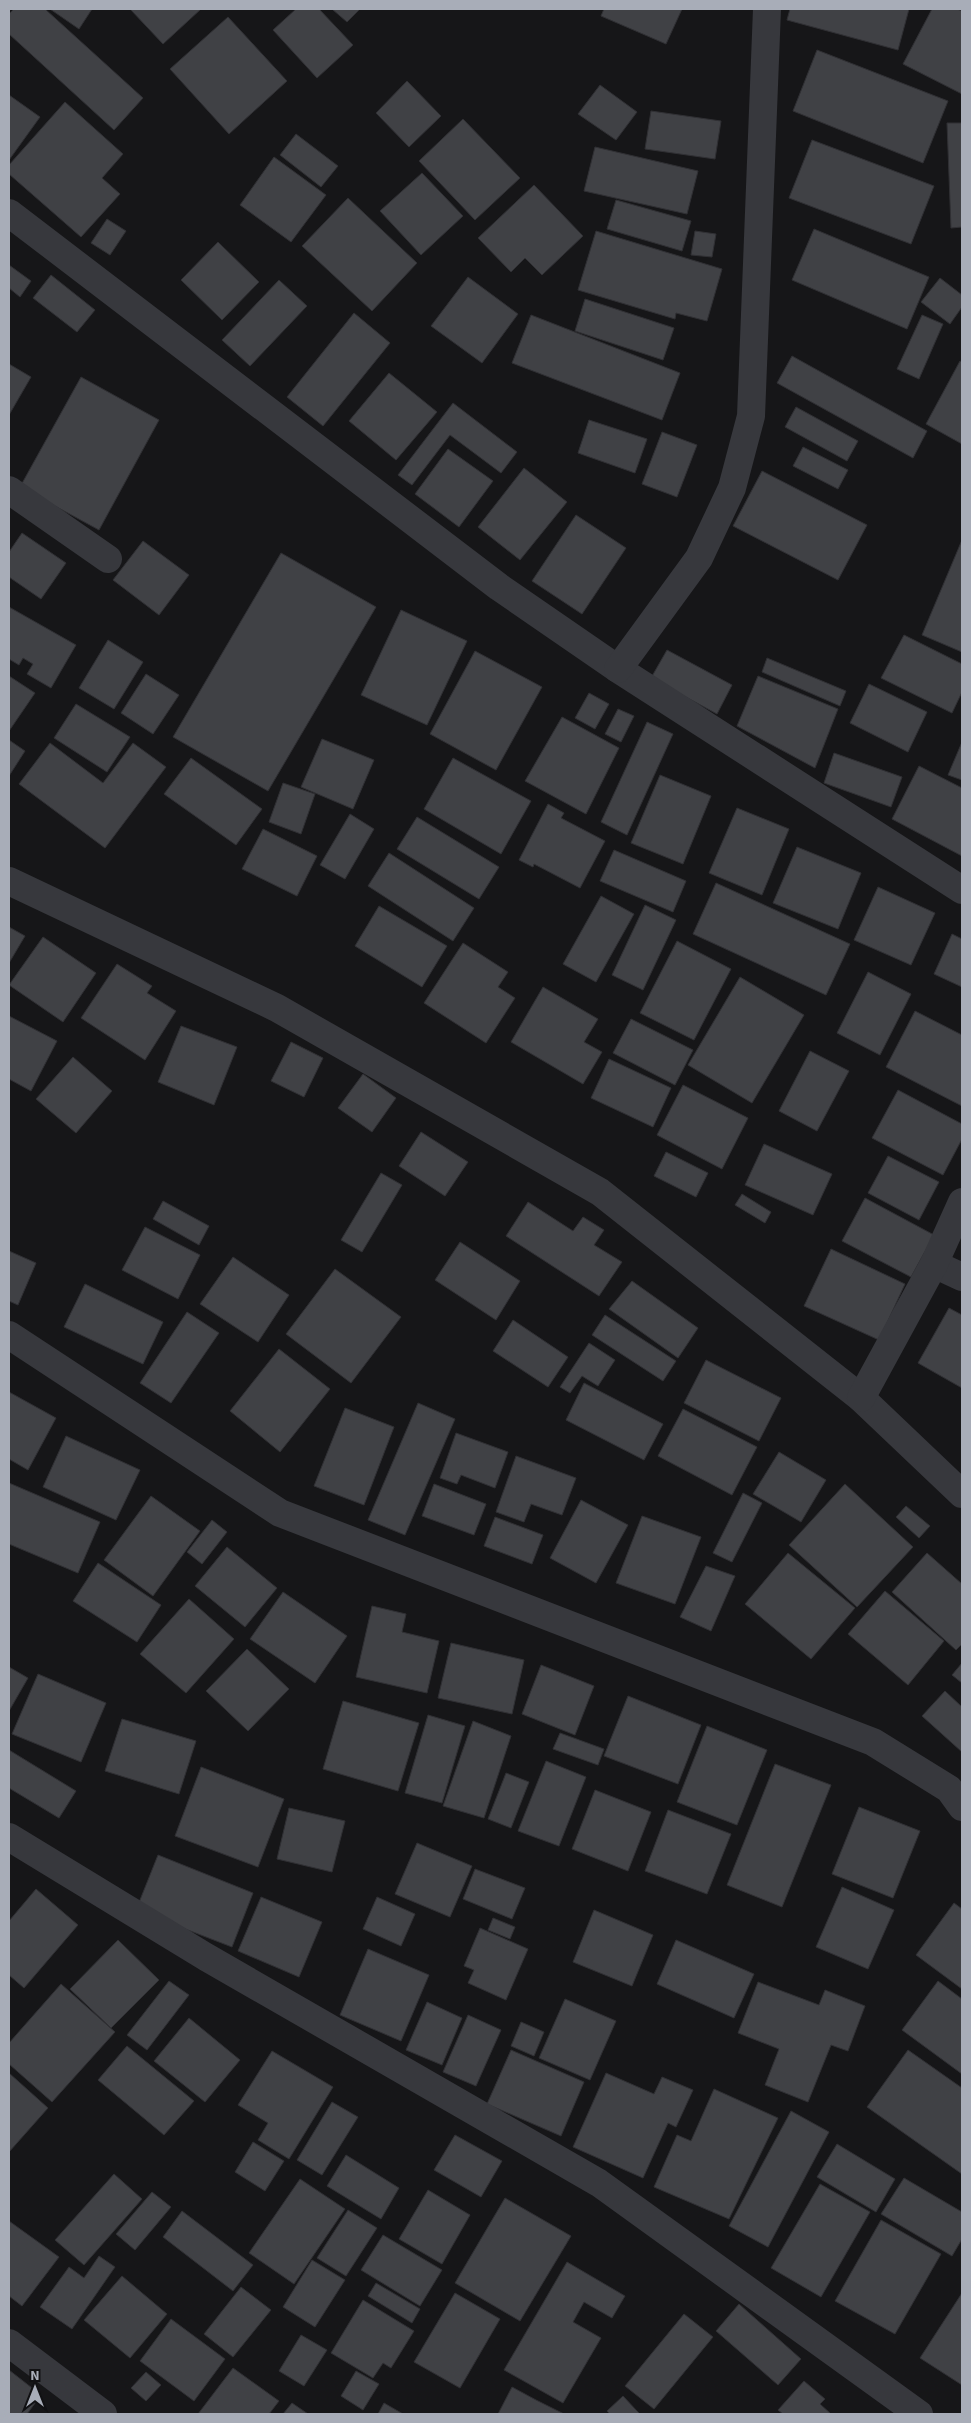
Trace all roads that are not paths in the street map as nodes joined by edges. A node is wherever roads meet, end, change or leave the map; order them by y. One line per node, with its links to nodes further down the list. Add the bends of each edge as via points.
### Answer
1 (767, 9): 5 (street, via 751,416 732,488 699,558)
2 (9, 213): 5 (street, via 499,587)
3 (9, 490): 4 (street)
4 (108, 559)
5 (618, 670): 7 (street)
6 (9, 882): 12 (street, via 277,1008 600,1192)
7 (962, 890)
8 (962, 1202): 9 (street)
9 (934, 1264): 10 (street); 12 (street)
10 (962, 1277)
11 (9, 1335): 14 (street, via 280,1513 873,1742 949,1789)
12 (861, 1398): 13 (street)
13 (962, 1494)
14 (962, 1807)
15 (9, 1837): 18 (street, via 215,1962 599,2183)
16 (9, 2342): 17 (street)
17 (103, 2414)
18 (919, 2414)

